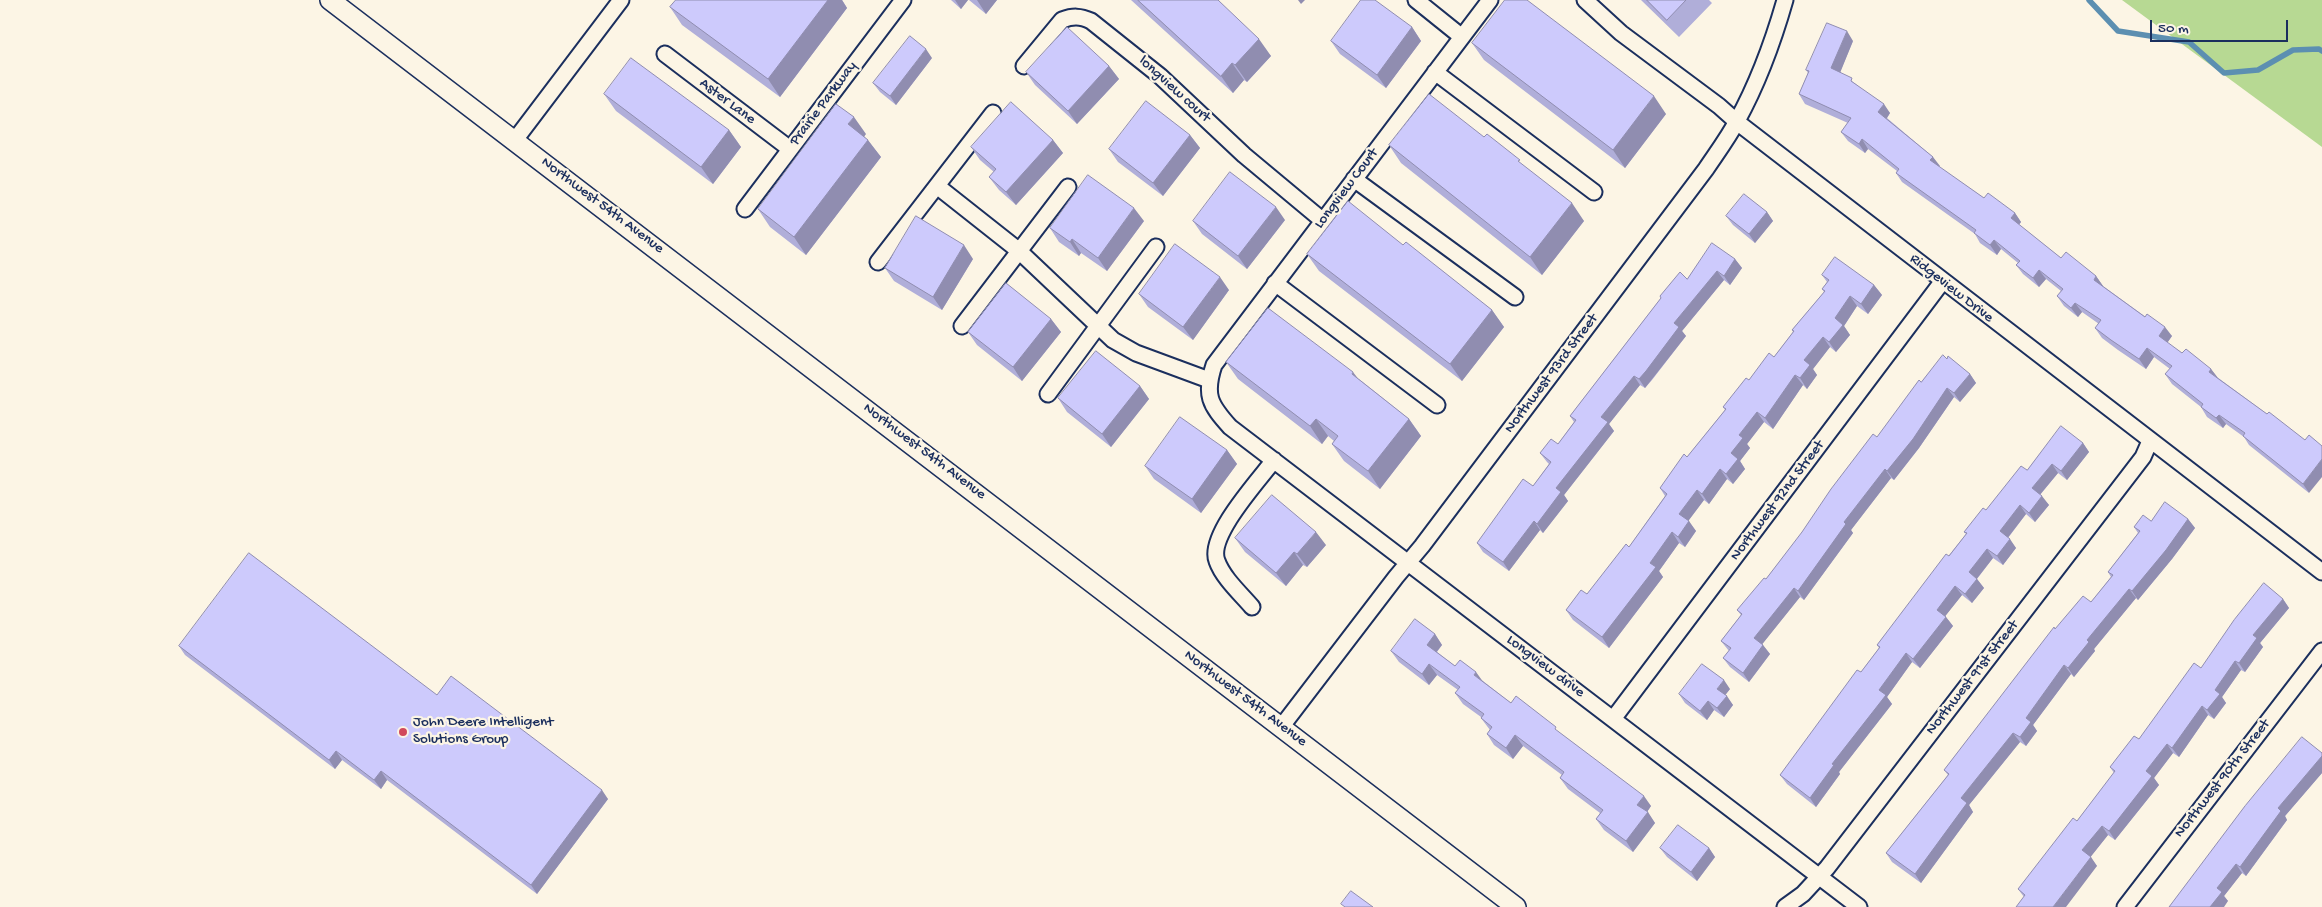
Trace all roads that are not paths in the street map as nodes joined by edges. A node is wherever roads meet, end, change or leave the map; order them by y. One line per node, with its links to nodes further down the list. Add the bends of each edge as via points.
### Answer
1 (330, 0): 14 (street, Northwest 54th Avenue)
2 (621, 0): 14 (street)
3 (1416, 0): 8 (street)
4 (1490, 0): 8 (street, Longview Court)
5 (1585, 0): 13 (street, Ridgeview Drive, via 1621,33)
6 (1785, 0): 13 (street, Northwest 93rd Street, via 1757,80)
7 (897, 2): 15 (street, Prairie Parkway)
8 (1462, 37): 11 (street, Longview Court)
9 (665, 54): 15 (street, Aster Lane)
10 (1024, 66): 21 (street, longview court, via 1062,20 1082,16 1160,76 1244,155)
11 (1435, 72): 16 (street, Longview Court); 19 (street)
12 (993, 113): 17 (street)
13 (1737, 122): 25 (street, Ridgeview Drive); 35 (street, Northwest 93rd Street, via 1694,186)
14 (515, 140): 40 (street, Northwest 54th Avenue)
15 (790, 149): 20 (street, Prairie Parkway)
16 (1354, 179): 21 (street, Longview Court); 27 (street, longview court)
17 (937, 186): 23 (street); 24 (street)
18 (1068, 186): 23 (street)
19 (1594, 192)
20 (745, 209)
21 (1322, 220): 26 (street, Longview Court)
22 (1156, 247): 29 (street)
23 (1018, 250): 28 (street); 29 (street)
24 (878, 262)
25 (1942, 282): 33 (street, Ridgeview Drive); 39 (street, Northwest 92nd Street)
26 (1275, 283): 30 (street, Longview Court, via 1218,359); 32 (street)
27 (1515, 297)
28 (962, 326)
29 (1099, 327): 30 (street, via 1113,340 1136,353); 31 (street)
30 (1209, 380): 34 (street, Longview drive, via 1209,395 1214,409 1230,427)
31 (1048, 394)
32 (1437, 405)
33 (2150, 441): 36 (street, Ridgeview Drive); 41 (street, Northwest 91st Street, via 2143,457)
34 (1274, 460): 35 (street, Longview drive); 37 (street, via 1223,529 1215,553 1225,575)
35 (1409, 562): 39 (street, Longview drive); 40 (street, Northwest 93rd Street)
36 (2322, 572)
37 (1252, 607)
38 (2322, 651): 45 (street, Northwest 90th Street)
39 (1613, 719): 41 (street, Longview drive)
40 (1282, 726): 42 (street, Northwest 54th Avenue)
41 (1820, 877): 43 (street, Northwest 91st Street); 44 (street, Longview drive)
42 (1516, 907)
43 (1785, 907)
44 (1859, 907)
45 (2125, 907)

